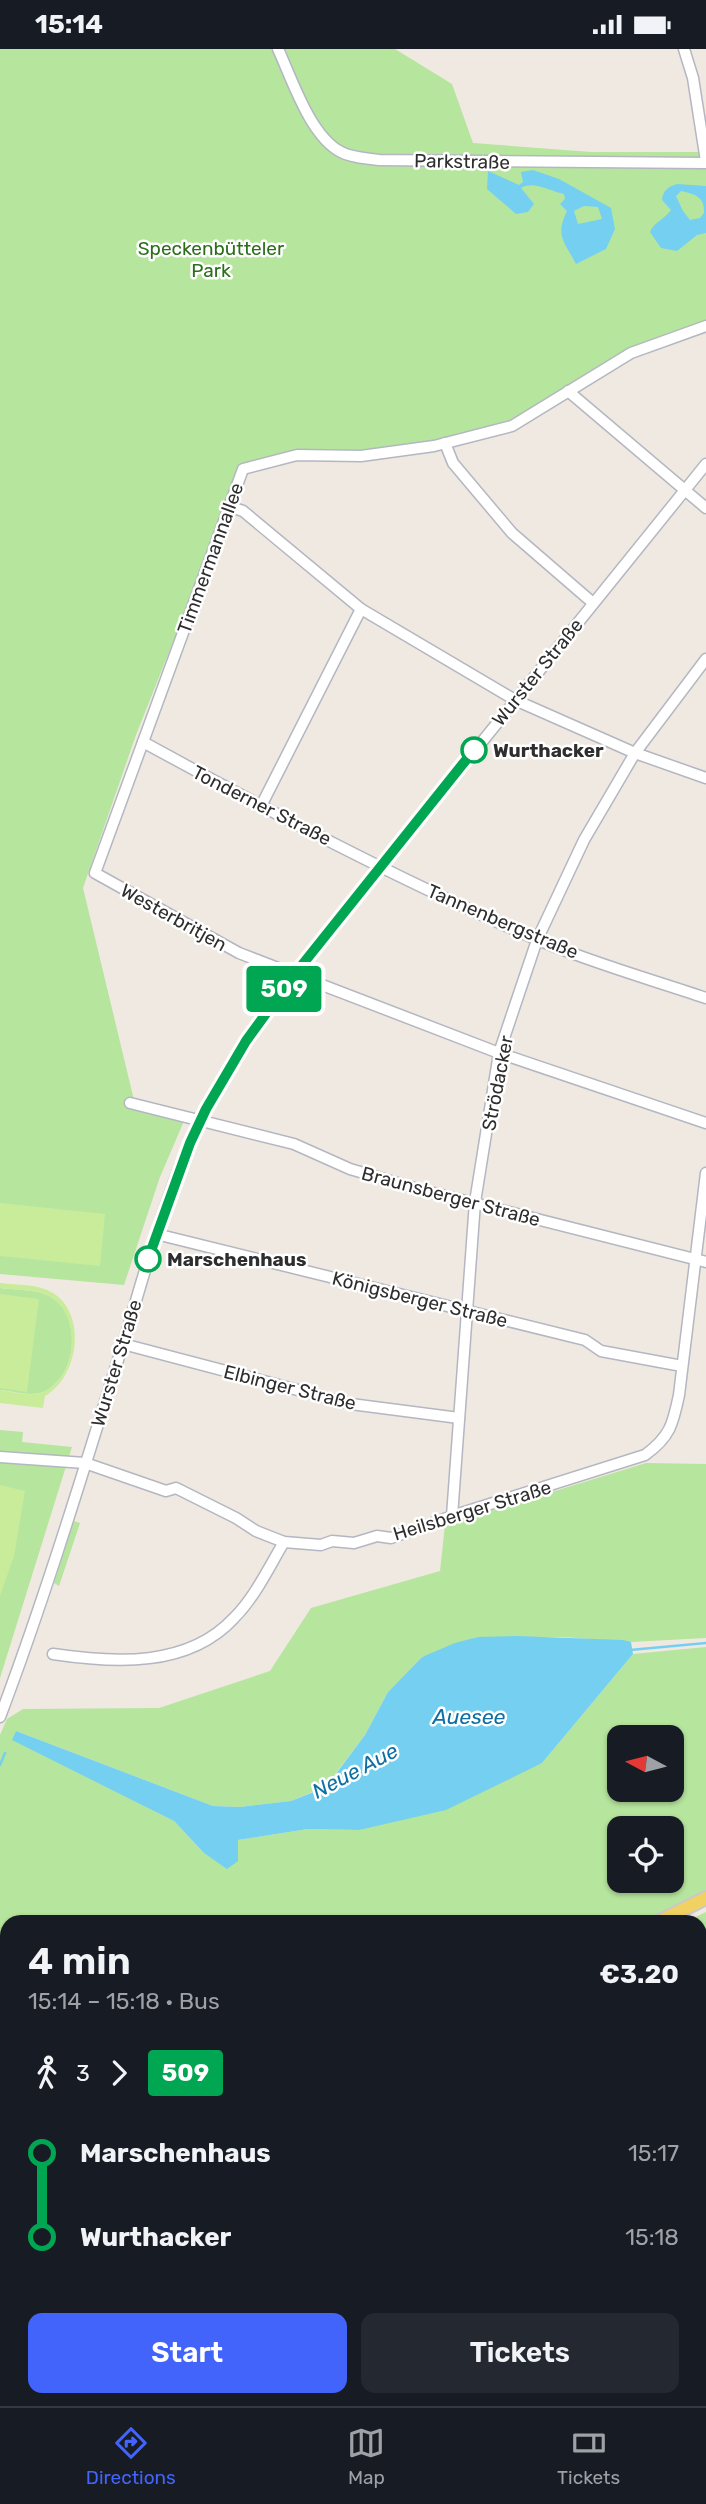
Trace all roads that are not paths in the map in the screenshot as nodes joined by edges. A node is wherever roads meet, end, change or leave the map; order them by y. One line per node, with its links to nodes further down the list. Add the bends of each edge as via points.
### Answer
1 (278, 49): 3 (street, Parkstraße, via 316,126 328,144 343,153 379,160)
2 (684, 49): 3 (street)
3 (706, 162)
4 (706, 325): 5 (street, Timmermannallee, via 631,353)
5 (568, 391): 6 (street, Timmermannallee, via 512,426); 8 (street)
6 (445, 443): 9 (street, Timmermannallee, via 361,456 297,455 243,469); 11 (street, via 453,463 512,533)
7 (706, 464): 8 (street, Wurster Straße)
8 (684, 491): 10 (street); 11 (street, Wurster Straße)
9 (228, 506): 12 (street, via 243,511); 15 (street, Timmermannallee)
10 (706, 508)
11 (593, 603): 14 (street, Wurster Straße)
12 (361, 609): 14 (street); 18 (street)
13 (706, 659): 16 (street, Strödacker)
14 (515, 700): 16 (street); 19 (street, Wurster Straße)
15 (142, 742): 18 (street, Tonderner Straße); 20 (street, Timmermannallee)
16 (635, 753): 17 (street); 21 (street, Strödacker, via 584,840)
17 (706, 778)
18 (261, 806): 19 (street, Tonderner Straße)
19 (381, 866): 21 (street, Tannenbergstraße); 22 (street, Wurster Straße)
20 (95, 873): 22 (street, Westerbritjen, via 239,953)
21 (537, 940): 23 (street, Tannenbergstraße); 24 (street, Strödacker)
22 (294, 975): 24 (street, Westerbritjen); 26 (street, Wurster Straße, via 246,1041)
23 (706, 998)
24 (499, 1053): 27 (street, Westerbritjen); 29 (street, Strödacker)
25 (130, 1103): 26 (street)
26 (200, 1122): 29 (street, Braunsberger Straße, via 294,1144 350,1169); 30 (street, Wurster Straße)
27 (706, 1123)
28 (706, 1173): 31 (street)
29 (475, 1202): 31 (street, Braunsberger Straße); 33 (street, Strödacker)
30 (156, 1234): 33 (street, Königsberger Straße); 34 (street, Wurster Straße)
31 (694, 1259): 32 (street, Braunsberger Straße); 35 (street)
32 (706, 1262)
33 (467, 1310): 35 (street, Königsberger Straße, via 585,1340 601,1351); 36 (street, Strödacker)
34 (122, 1344): 36 (street, Elbinger Straße, via 351,1404); 38 (street, Wurster Straße)
35 (682, 1366): 39 (street, Heilsberger Straße, via 673,1426 661,1444 645,1455)
36 (459, 1418): 39 (street, Strödacker)
37 (0, 1457): 38 (street, Heilsberger Straße)
38 (85, 1462): 40 (street, Heilsberger Straße, via 166,1491 176,1488); 42 (street, Wurster Straße)
39 (452, 1516): 40 (street, Heilsberger Straße, via 391,1538 321,1545)
40 (284, 1542): 41 (street, via 246,1605 220,1632 201,1643 182,1652 144,1659)
41 (53, 1654)
42 (0, 1717)
43 (706, 1898): 44 (main road)
44 (672, 1915)

